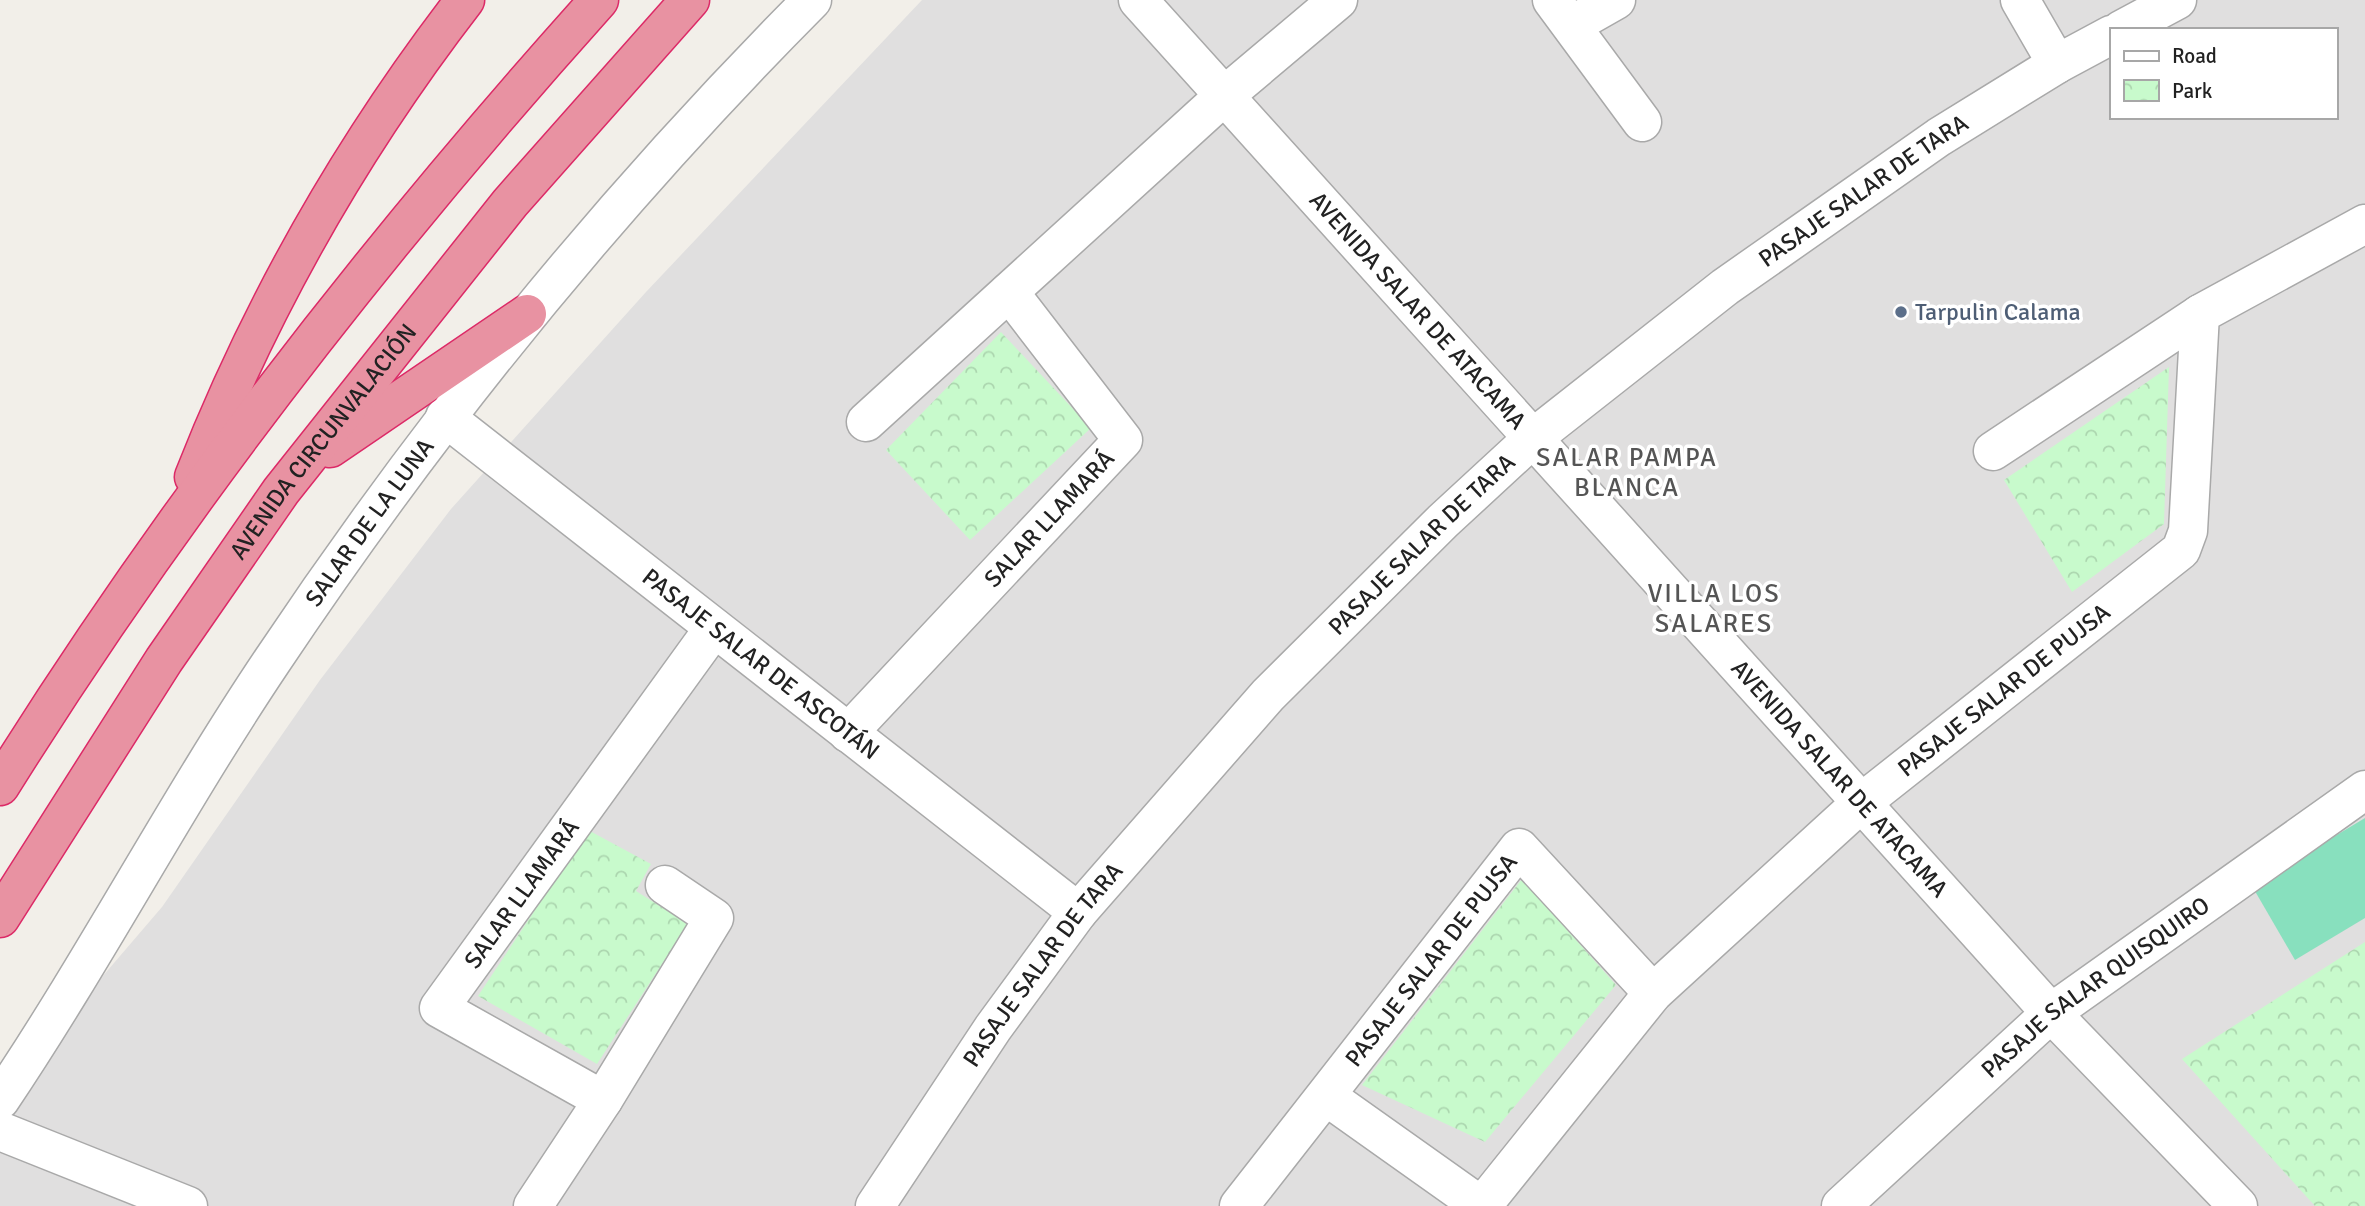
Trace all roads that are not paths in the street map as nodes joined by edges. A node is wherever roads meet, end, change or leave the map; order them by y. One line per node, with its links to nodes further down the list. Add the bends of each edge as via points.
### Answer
1 (465, 0): 25 (highway, via 374,125 321,214 243,362)
2 (599, 0): 25 (highway, via 404,226)
3 (690, 0): 24 (highway, AVENIDA CIRCUNVALACIÓN, via 494,222)
4 (812, 0): 18 (street, SALAR DE LA LUNA, via 660,160)
5 (1138, 0): 14 (street, AVENIDA SALAR DE ATACAMA)
6 (1338, 0): 14 (street)
7 (1616, 0): 10 (street)
8 (2020, 0): 13 (street)
9 (2177, 0): 11 (street)
10 (1562, 13): 15 (street)
11 (2125, 28)
12 (2110, 36): 13 (street, PASAJE SALAR DE TARA)
13 (2057, 64): 22 (street, PASAJE SALAR DE TARA, via 1824,215 1649,344)
14 (1224, 96): 17 (street); 22 (street, AVENIDA SALAR DE ATACAMA)
15 (1642, 122)
16 (2365, 224): 19 (street)
17 (1009, 292): 21 (street); 27 (street, SALAR LLAMARÁ, via 1123,440)
18 (527, 314): 20 (street, SALAR DE LA LUNA); 24 (highway, via 366,421)
19 (2200, 314): 23 (street); 30 (street, PASAJE SALAR DE PUJSA, via 2188,531 2181,550)
20 (445, 416): 26 (street, PASAJE SALAR DE ASCOTÁN); 38 (street, SALAR DE LA LUNA, via 272,661)
21 (866, 422)
22 (1533, 438): 30 (street, AVENIDA SALAR DE ATACAMA); 32 (street, PASAJE SALAR DE TARA, via 1268,695)
23 (1993, 451)
24 (281, 491): 33 (highway, AVENIDA CIRCUNVALACIÓN, via 164,660)
25 (173, 528): 28 (highway)
26 (714, 628): 27 (street, PASAJE SALAR DE ASCOTÁN); 37 (street, SALAR LLAMARÁ, via 439,1008)
27 (848, 733): 32 (street, PASAJE SALAR DE ASCOTÁN)
28 (0, 786)
29 (2365, 790): 35 (street, PASAJE SALAR QUISQUIRO)
30 (1861, 803): 34 (street, PASAJE SALAR DE PUJSA); 35 (street, AVENIDA SALAR DE ATACAMA)
31 (665, 886): 37 (street, via 714,918)
32 (1078, 912): 42 (street, PASAJE SALAR DE TARA, via 993,1028)
33 (0, 918)
34 (1653, 993): 36 (street, PASAJE SALAR DE PUJSA, via 1519,848); 44 (street, PASAJE SALAR DE PUJSA)
35 (2051, 1013): 45 (street, PASAJE SALAR QUISQUIRO); 46 (street, AVENIDA SALAR DE ATACAMA)
36 (1326, 1096): 43 (street, PASAJE SALAR DE PUJSA); 44 (street, PASAJE SALAR DE PUJSA)
37 (603, 1100): 41 (street)
38 (0, 1101)
39 (0, 1131): 40 (street)
40 (188, 1206)
41 (533, 1206)
42 (875, 1206)
43 (1239, 1206)
44 (1481, 1206)
45 (1842, 1206)
46 (2238, 1206)

